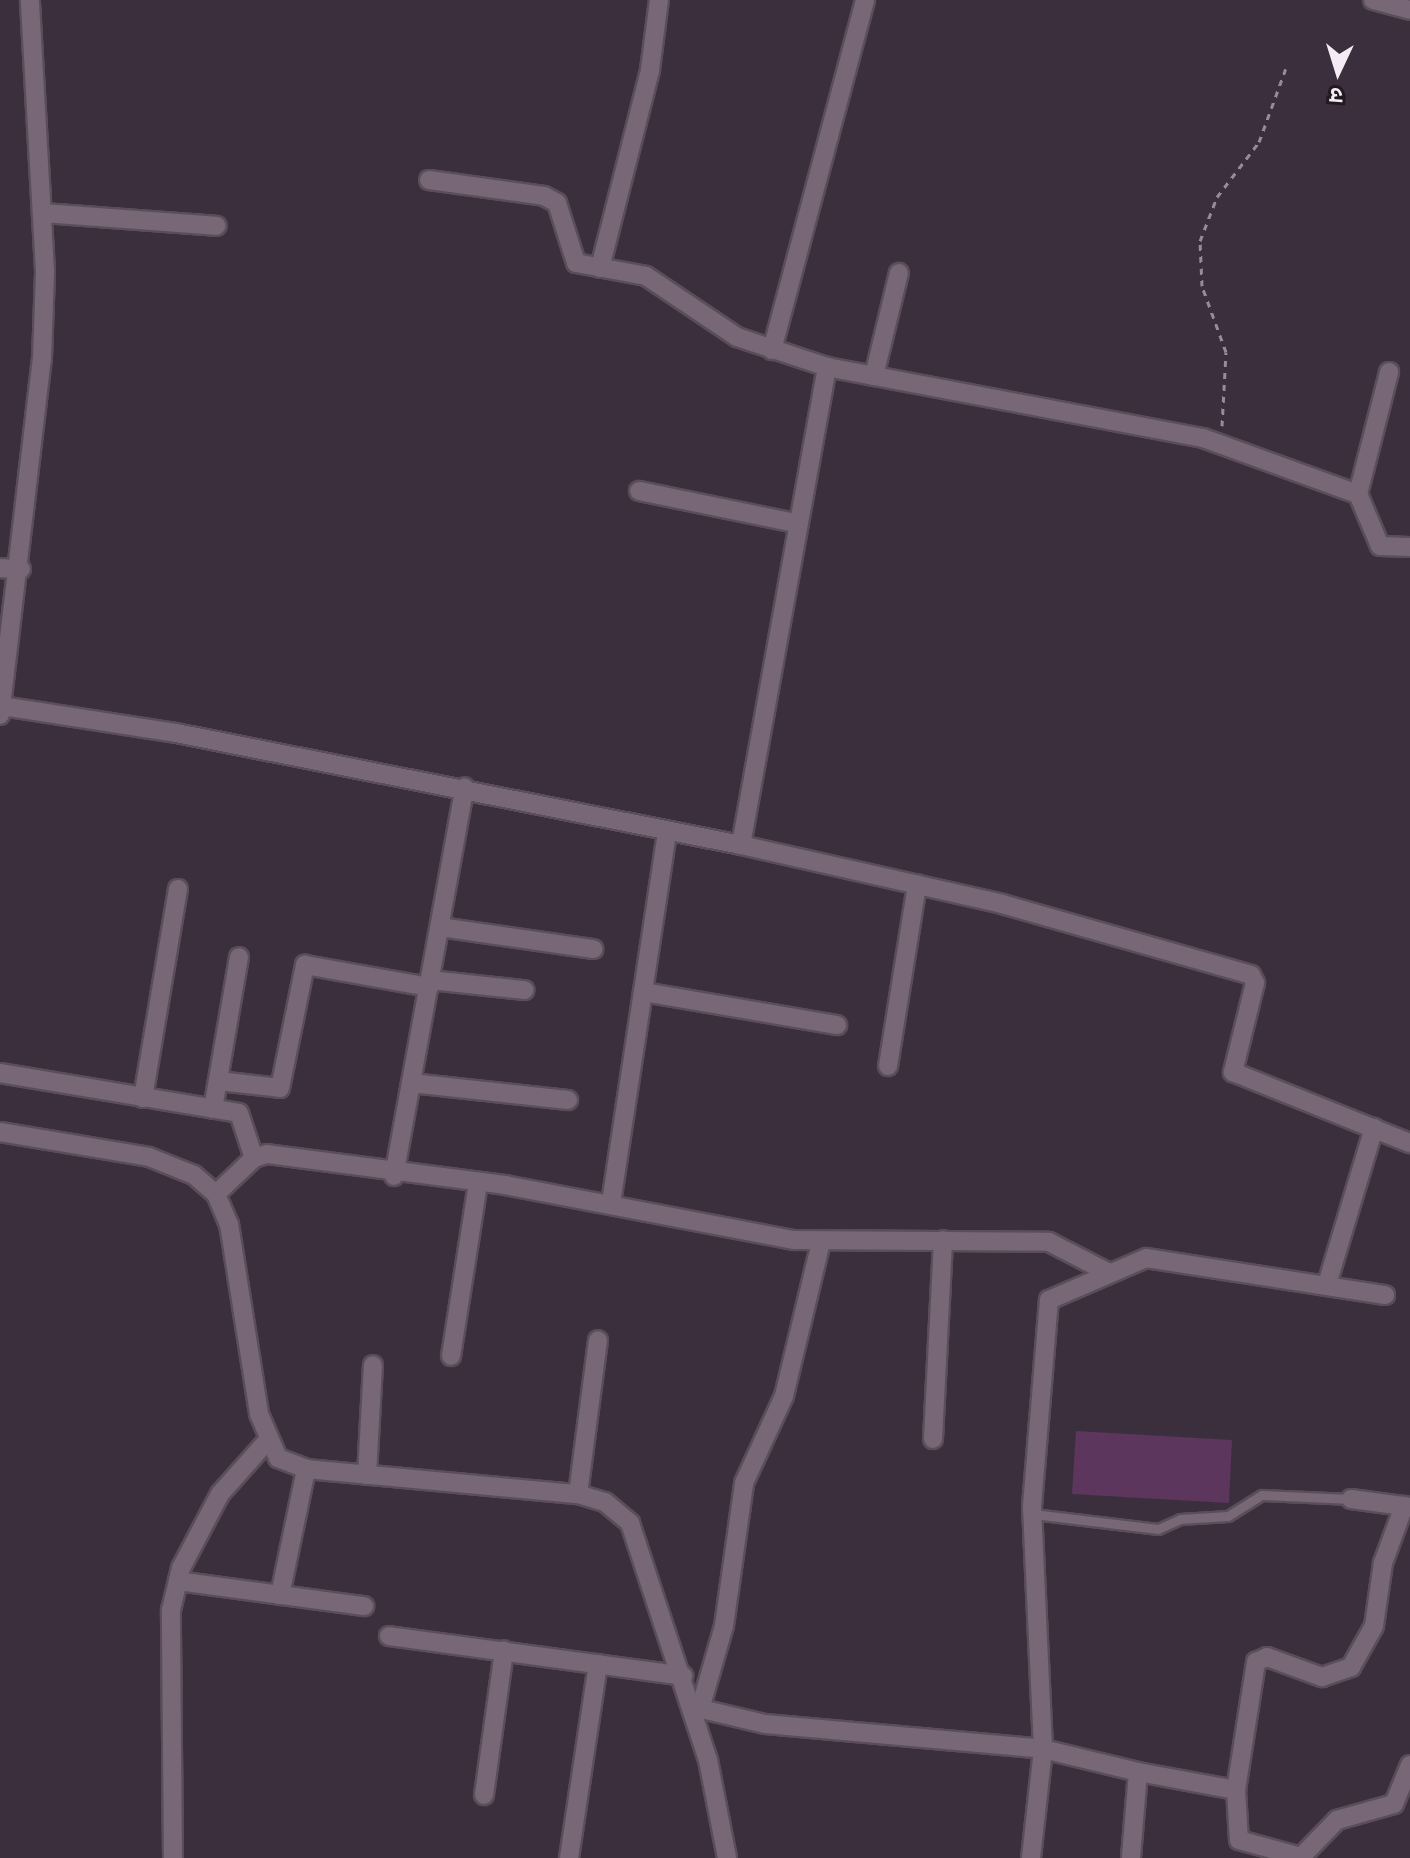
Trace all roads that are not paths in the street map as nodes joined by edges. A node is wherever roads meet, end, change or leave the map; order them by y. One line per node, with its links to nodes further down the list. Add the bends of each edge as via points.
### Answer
1 (30, 0): 7 (street)
2 (659, 0): 9 (street, via 650,70)
3 (865, 0): 11 (street)
4 (1373, 0): 5 (street)
5 (1410, 10)
6 (429, 180): 9 (street, via 544,196 557,203 576,263)
7 (42, 213): 8 (street); 20 (street, via 42,359)
8 (217, 226)
9 (600, 268): 11 (street, via 646,276 737,337)
10 (899, 273): 14 (street)
11 (772, 350): 12 (street)
12 (827, 367): 14 (street); 17 (street)
13 (1389, 372): 16 (street)
14 (874, 376): 16 (street, via 1220,446)
15 (639, 491): 17 (street)
16 (1358, 494): 18 (street, via 1380,546)
17 (795, 523): 24 (street)
18 (1410, 547)
19 (0, 568): 20 (street)
20 (21, 569): 21 (street)
21 (1, 711): 22 (street)
22 (465, 787): 23 (street); 27 (street)
23 (667, 831): 24 (street); 32 (street)
24 (741, 845): 25 (street)
25 (917, 884): 34 (street); 41 (street, via 1251,975 1255,983 1233,1072)
26 (178, 889): 38 (street)
27 (440, 927): 28 (street); 30 (street)
28 (593, 949)
29 (239, 957): 36 (street)
30 (429, 984): 31 (street); 36 (street, via 305,965 280,1088); 37 (street)
31 (524, 990)
32 (643, 992): 33 (street); 48 (street)
33 (837, 1025)
34 (888, 1066)
35 (0, 1073): 38 (street)
36 (219, 1081): 40 (street)
37 (411, 1083): 39 (street); 45 (street)
38 (143, 1098): 40 (street)
39 (568, 1100)
40 (213, 1109): 44 (street, via 247,1119)
41 (1374, 1128): 43 (street); 52 (street)
42 (0, 1132): 47 (street, via 149,1157 194,1175)
43 (1410, 1143)
44 (254, 1158): 45 (street); 47 (street)
45 (394, 1176): 46 (street)
46 (478, 1183): 48 (street); 55 (street)
47 (216, 1194): 58 (street, via 229,1224)
48 (611, 1203): 50 (street)
49 (943, 1240): 50 (street); 51 (street, via 1049,1242); 57 (street)
50 (821, 1242): 72 (street, via 784,1396 744,1483 724,1626)
51 (1107, 1272): 52 (street, via 1146,1258); 64 (street, via 1054,1296 1046,1307)
52 (1328, 1281): 53 (street)
53 (1385, 1295)
54 (598, 1340): 61 (street)
55 (451, 1356)
56 (373, 1365): 60 (street)
57 (933, 1439)
58 (268, 1440): 59 (street, via 278,1458); 65 (street, via 196,1529)
59 (306, 1469): 60 (street); 66 (street)
60 (367, 1475): 61 (street)
61 (578, 1494): 71 (street, via 605,1502 630,1523)
62 (1351, 1499): 63 (street); 64 (lane, via 1262,1495 1228,1516 1180,1519 1158,1529)
63 (1407, 1506): 76 (street, via 1383,1563 1374,1626 1351,1667 1322,1677 1267,1657 1256,1662)
64 (1033, 1514): 73 (street)
65 (178, 1581): 66 (street); 78 (street, via 171,1610)
66 (280, 1595): 67 (street)
67 (364, 1606)
68 (389, 1636): 69 (street)
69 (504, 1650): 70 (street); 77 (street)
70 (598, 1664): 71 (street); 79 (street)
71 (683, 1676): 72 (street)
72 (696, 1708): 73 (street, via 765,1724); 80 (street)
73 (1043, 1749): 75 (street); 81 (street)
74 (1410, 1765): 76 (street, via 1394,1804 1337,1820 1301,1857 1239,1840)
75 (1138, 1772): 76 (street); 82 (street)
76 (1236, 1790)
77 (484, 1795)
78 (173, 1858)
79 (569, 1858)
80 (727, 1858)
81 (1031, 1858)
82 (1131, 1858)

